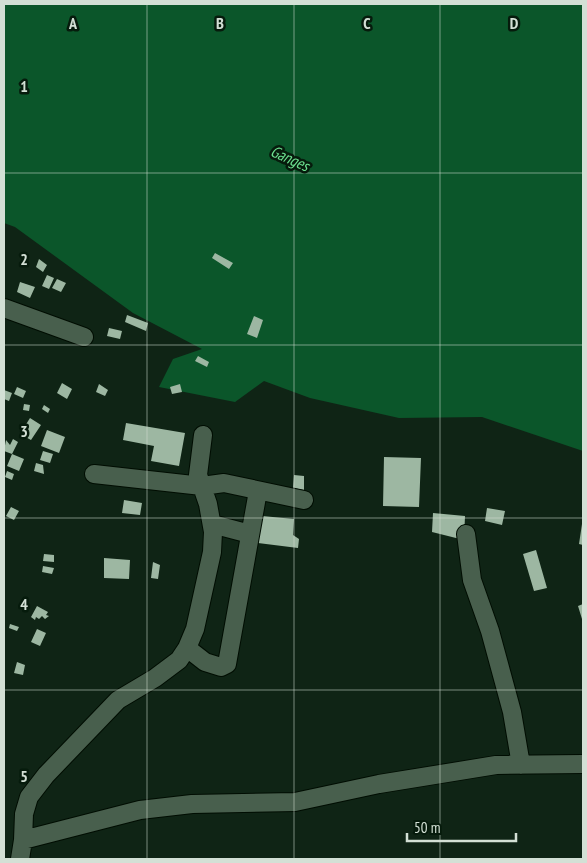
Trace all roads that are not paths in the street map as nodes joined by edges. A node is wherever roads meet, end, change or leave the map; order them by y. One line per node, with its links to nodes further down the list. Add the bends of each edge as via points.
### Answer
1 (4, 308): 2 (street)
2 (84, 337)
3 (203, 435): 5 (street, via 198,475)
4 (94, 474): 5 (street)
5 (202, 486): 6 (street, via 224,483); 8 (street)
6 (258, 490): 7 (street); 9 (street)
7 (304, 500)
8 (212, 524): 9 (street); 11 (street, via 212,552 206,584)
9 (250, 534): 11 (street, via 227,664 220,668 205,662)
10 (466, 534): 13 (street, via 472,580 510,703)
11 (187, 648): 14 (street, via 178,660 155,678 118,700 46,775 29,797 24,814)
12 (583, 764): 13 (street)
13 (521, 765): 14 (street, via 496,765 379,784 296,802 192,804 140,810)
14 (23, 840): 15 (street)
15 (20, 859)

